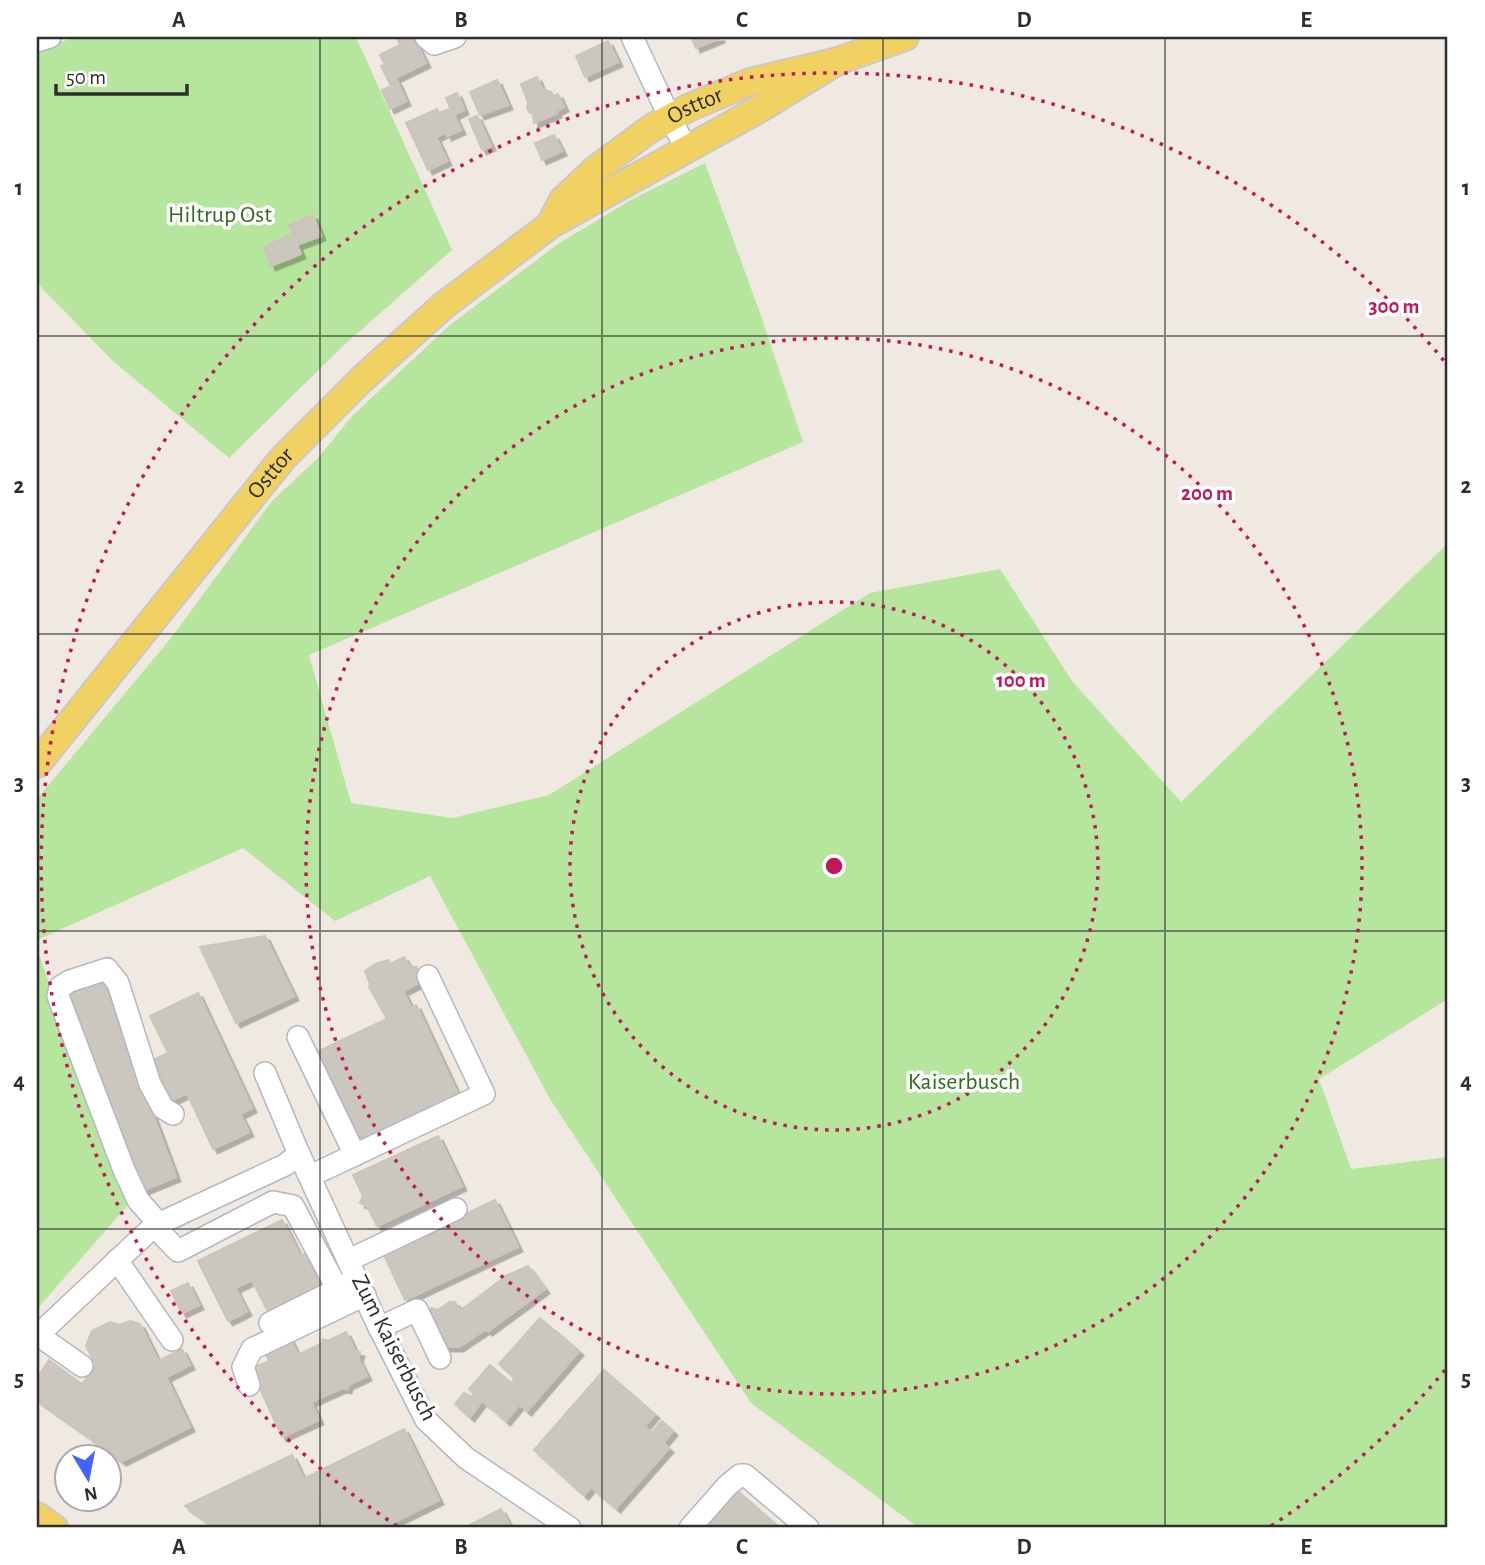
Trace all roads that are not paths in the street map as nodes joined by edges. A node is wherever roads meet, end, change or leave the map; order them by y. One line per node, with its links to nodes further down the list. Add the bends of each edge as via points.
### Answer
1 (50, 37): 6 (street)
2 (426, 37): 3 (street, via 434,44)
3 (454, 37)
4 (632, 37): 8 (street)
5 (905, 37): 7 (main road, Osttor)
6 (37, 41)
7 (838, 61): 8 (main road, Osttor, via 750,82); 9 (main road, Osttor)
8 (670, 118): 9 (street); 10 (main road, Osttor, via 596,169 563,200)
9 (686, 148): 10 (main road, Osttor)
10 (550, 225): 11 (main road, Osttor, via 443,306 283,458)
11 (37, 764)
12 (428, 976): 17 (street, via 484,1094)
13 (298, 1037): 17 (street)
14 (265, 1073): 16 (street, Zum Kaiserbusch)
15 (173, 1114): 20 (street, via 163,1108 149,1084 118,983 107,969 60,987 58,996 124,1170)
16 (299, 1154): 18 (street, Zum Kaiserbusch); 20 (street, via 285,1165)
17 (355, 1155): 18 (street)
18 (310, 1176): 22 (street, Zum Kaiserbusch)
19 (456, 1209): 22 (street)
20 (157, 1225): 21 (street); 23 (street, via 178,1251 273,1202 293,1206)
21 (117, 1260): 26 (street); 27 (street)
22 (357, 1278): 23 (street); 25 (street, Zum Kaiserbusch); 30 (street, via 252,1349 243,1367)
23 (338, 1290): 24 (street)
24 (270, 1323)
25 (379, 1328): 28 (street, via 417,1310); 33 (street, Zum Kaiserbusch, via 426,1420 466,1458)
26 (38, 1335): 29 (street)
27 (172, 1340)
28 (440, 1358)
29 (82, 1366)
30 (249, 1385)
31 (37, 1516): 32 (main road)
32 (54, 1528)
33 (570, 1528)
34 (690, 1528): 35 (street, via 727,1486 745,1475)
35 (808, 1528)

